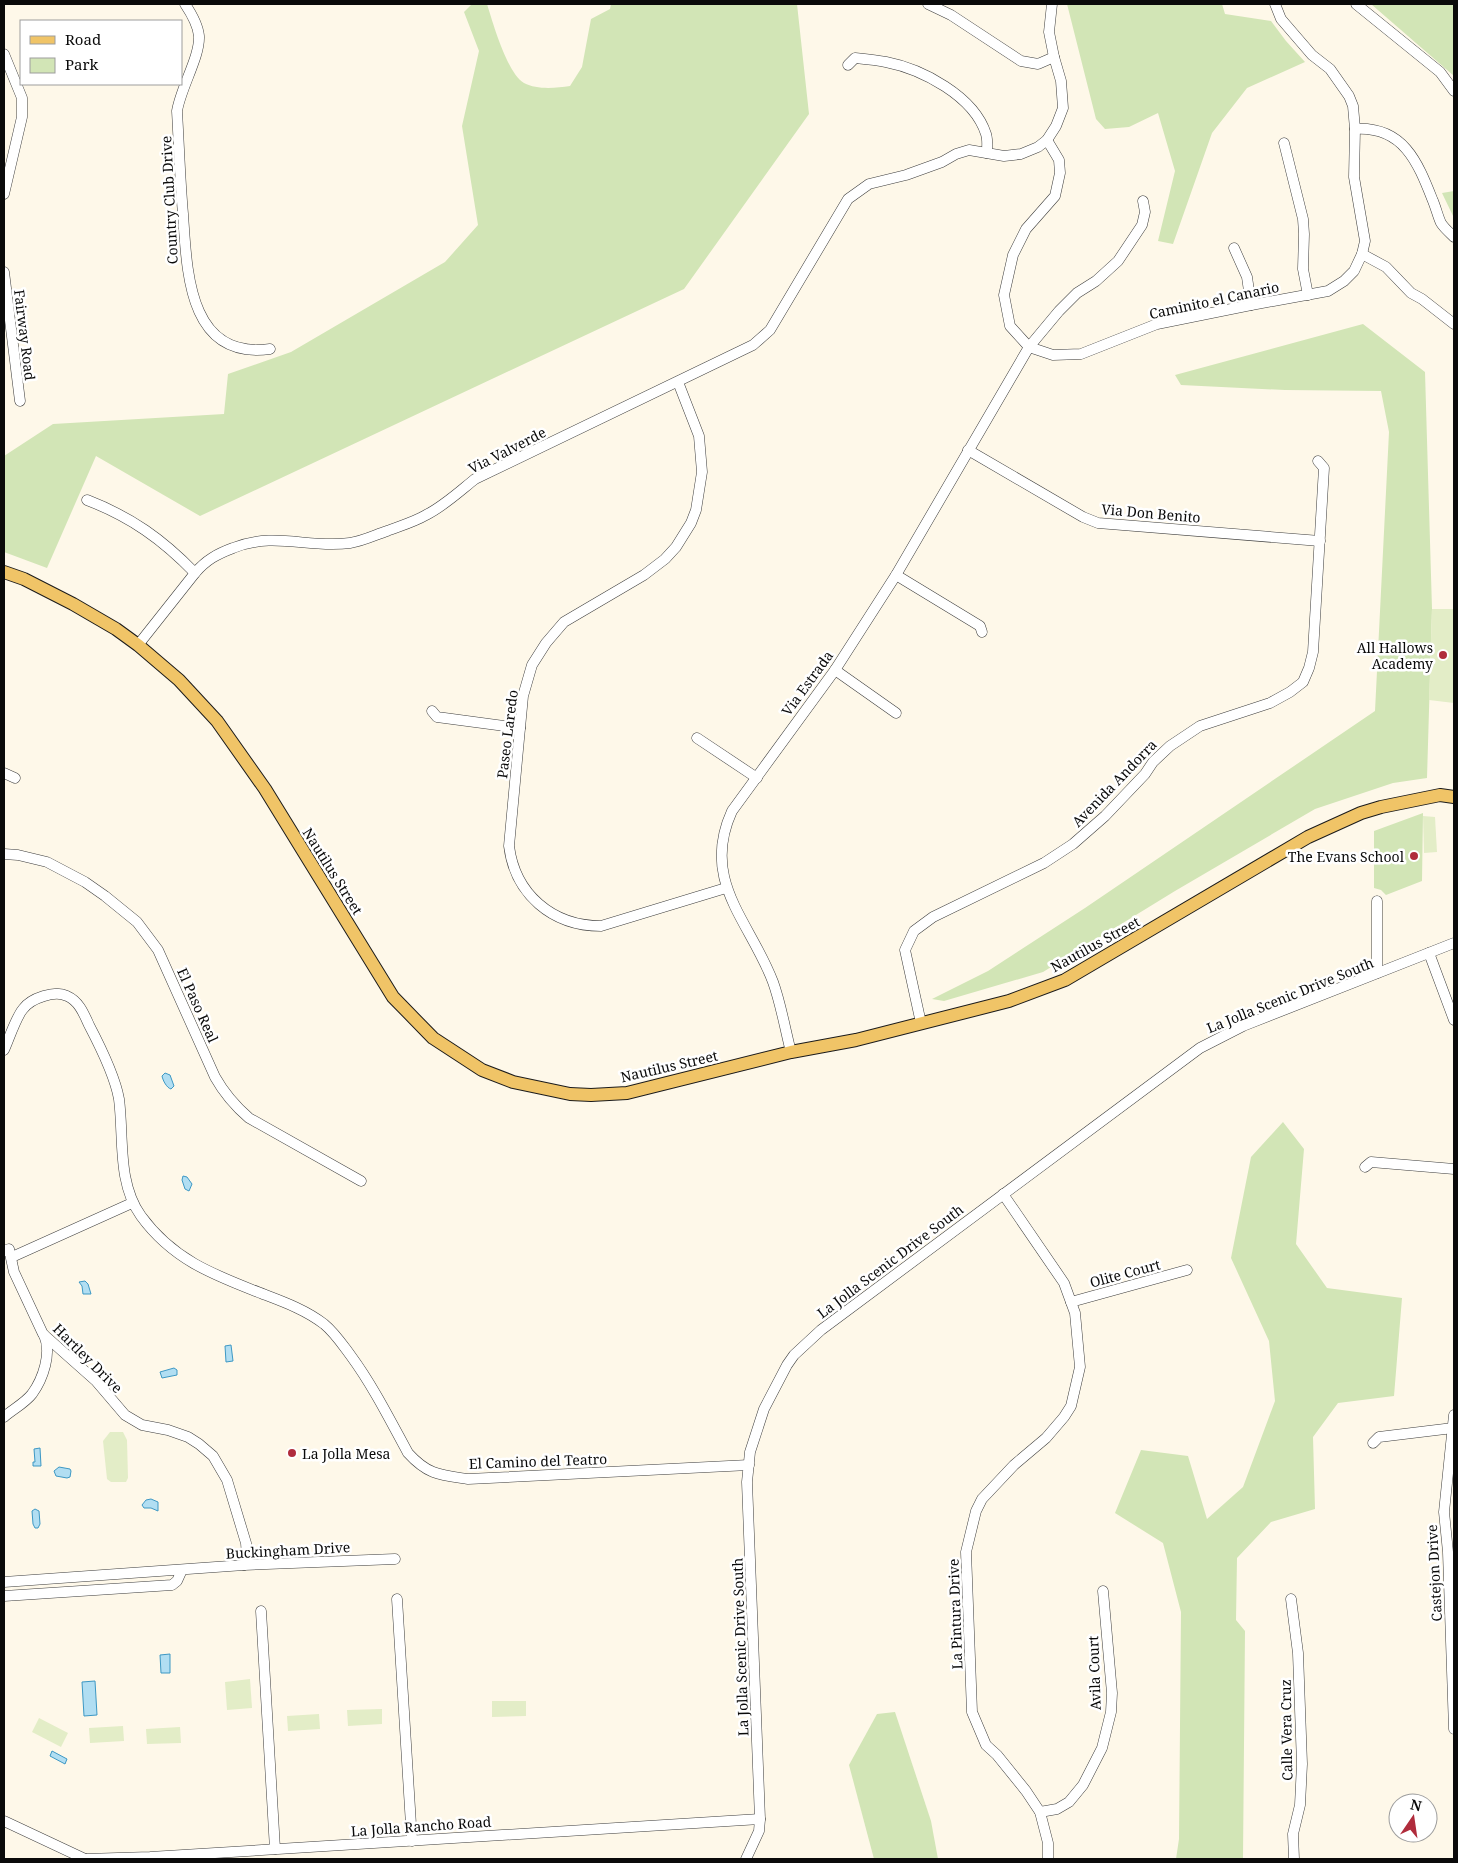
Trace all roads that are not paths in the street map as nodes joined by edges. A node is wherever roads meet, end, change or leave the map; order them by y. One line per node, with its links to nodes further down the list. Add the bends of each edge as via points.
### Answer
1 (185, 4): 24 (street, Country Club Drive, via 193,15 199,36 177,111 186,268 193,299 208,327 228,344 248,350)
2 (928, 4): 7 (street, via 951,15 1021,61 1038,64)
3 (1052, 4): 7 (street, via 1049,32)
4 (1275, 4): 10 (street, via 1281,19 1330,69 1349,96)
5 (1356, 4): 9 (street, via 1440,72)
6 (4, 54): 14 (street, via 22,98 22,116)
7 (1054, 57): 11 (street, via 1061,82 1063,108)
8 (848, 65): 13 (street, via 855,58 886,62 911,69 940,83 976,113 986,135)
9 (1454, 91)
10 (1355, 129): 16 (street, via 1368,128 1402,143 1420,167 1442,224); 18 (street, via 1354,177 1365,241)
11 (1047, 140): 13 (street, Via Valverde, via 1038,148 1021,154); 23 (street, via 1059,160 1055,196 1026,229 1013,255 1004,295 1010,326)
12 (1284, 143): 20 (street, via 1302,219 1303,269)
13 (987, 153): 25 (street, Via Valverde, via 970,150 956,154 906,175 869,184 848,199 770,330 753,345)
14 (4, 194)
15 (1143, 201): 23 (street, Via Estrada, via 1142,225 1118,261 1077,293)
16 (1454, 237)
17 (1234, 248): 21 (street, via 1247,277)
18 (1362, 254): 20 (street, Caminito el Canario, via 1354,271 1344,281 1328,291); 22 (street, via 1386,268 1411,293)
19 (4, 272): 26 (street, Fairway Road)
20 (1308, 294): 21 (street, Caminito el Canario)
21 (1251, 304): 23 (street, Caminito el Canario, via 1157,324 1081,354 1053,355)
22 (1454, 324)
23 (1029, 347): 27 (street, Via Estrada)
24 (270, 349)
25 (678, 382): 32 (street, Via Valverde, via 476,479 448,502 369,538 329,544 266,539 248,542 216,554); 39 (street, Paseo Laredo, via 699,436 702,472 691,523 665,559 564,622 532,665 523,696)
26 (20, 401)
27 (968, 450): 30 (street, Via Don Benito, via 1098,523); 33 (street, Via Estrada)
28 (1318, 461): 30 (street, Avenida Andorra, via 1324,468)
29 (86, 500): 32 (street, via 146,529 171,548)
30 (1320, 541): 52 (street, Avenida Andorra, via 1313,652 1303,682 1270,703 1200,726 1152,762 1145,774 1105,816 1073,844 1044,863 933,917 914,931 905,950)
31 (4, 572): 35 (main road, Nautilus Street, via 73,604)
32 (195, 573): 35 (street, Via Valverde)
33 (896, 575): 34 (street, via 980,626); 36 (street, Via Estrada)
34 (982, 632)
35 (138, 645): 54 (main road, Nautilus Street, via 179,680 217,721 265,789 393,997 433,1038 482,1070 513,1082 570,1094 627,1093)
36 (835, 670): 38 (street); 43 (street, Via Estrada)
37 (432, 711): 39 (street, via 437,717)
38 (896, 713)
39 (520, 728): 46 (street, Paseo Laredo, via 509,846 520,880 530,896 545,909 572,923 601,926)
40 (697, 738): 43 (street)
41 (4, 774): 42 (street)
42 (15, 778)
43 (756, 778): 46 (street, Via Estrada, via 728,820 722,845 722,873)
44 (1454, 797): 52 (main road, Nautilus Street, via 1440,795 1361,813 1308,837 1065,980 1009,1001)
45 (4, 854): 57 (street, El Paso Real, via 47,862 85,882 137,922 158,950 215,1077 238,1109)
46 (726, 888): 54 (street, Via Estrada, via 773,982)
47 (1377, 901): 50 (street)
48 (1454, 943): 49 (street, La Jolla Scenic Drive South)
49 (1429, 953): 50 (street, La Jolla Scenic Drive South); 51 (street)
50 (1378, 974): 58 (street, La Jolla Scenic Drive South, via 1243,1026 1200,1048)
51 (1454, 1020)
52 (921, 1023): 54 (main road, Nautilus Street)
53 (4, 1050): 59 (street, El Camino del Teatro, via 23,1008 43,995 69,996 78,1004 102,1050 118,1098 124,1165)
54 (791, 1052)
55 (1365, 1167): 56 (street, via 1371,1162)
56 (1454, 1169)
57 (361, 1181)
58 (1003, 1194): 62 (street, La Pintura Drive, via 1064,1283); 68 (street, La Jolla Scenic Drive South, via 821,1330 794,1355 764,1409)
59 (132, 1203): 60 (street); 68 (street, El Camino del Teatro, via 168,1246 196,1266 289,1304 322,1322 365,1375 408,1453 434,1474 468,1479)
60 (8, 1254): 63 (street, Hartley Drive)
61 (1186, 1270): 62 (street, Olite Court)
62 (1071, 1302): 79 (street, La Pintura Drive, via 1080,1367 1071,1406 1046,1438 1014,1465 982,1499 976,1510 966,1552 972,1712 986,1745)
63 (43, 1334): 65 (street, via 48,1343 46,1366 31,1394); 70 (street, Hartley Drive, via 96,1381 124,1415 142,1425 188,1437 213,1456 227,1480 246,1543)
64 (1454, 1415): 66 (street, Castejon Drive)
65 (4, 1416)
66 (1453, 1428): 67 (street, via 1379,1437); 78 (street, Castejon Drive, via 1444,1512)
67 (1373, 1443)
68 (749, 1465): 80 (street, La Jolla Scenic Drive South, via 747,1482)
69 (395, 1559): 70 (street, Buckingham Drive)
70 (244, 1565): 71 (street, Buckingham Drive)
71 (182, 1570): 72 (street, Buckingham Drive); 74 (street, via 172,1585)
72 (4, 1582)
73 (1103, 1591): 79 (street, Avila Court, via 1112,1692 1111,1712 1102,1748 1083,1785 1069,1802 1057,1809)
74 (4, 1596)
75 (397, 1599): 82 (street)
76 (1291, 1599): 87 (street, Calle Vera Cruz, via 1298,1653 1302,1764 1300,1806 1293,1834)
77 (261, 1611): 83 (street)
78 (1454, 1729)
79 (1040, 1812): 86 (street, La Pintura Drive, via 1048,1842)
80 (760, 1819): 82 (street, La Jolla Rancho Road); 85 (street, La Jolla Scenic Drive South, via 759,1832)
81 (4, 1821): 84 (street)
82 (412, 1840): 83 (street, La Jolla Rancho Road)
83 (276, 1849): 84 (street, La Jolla Rancho Road)
84 (85, 1859)
85 (746, 1859)
86 (1048, 1859)
87 (1294, 1859)

